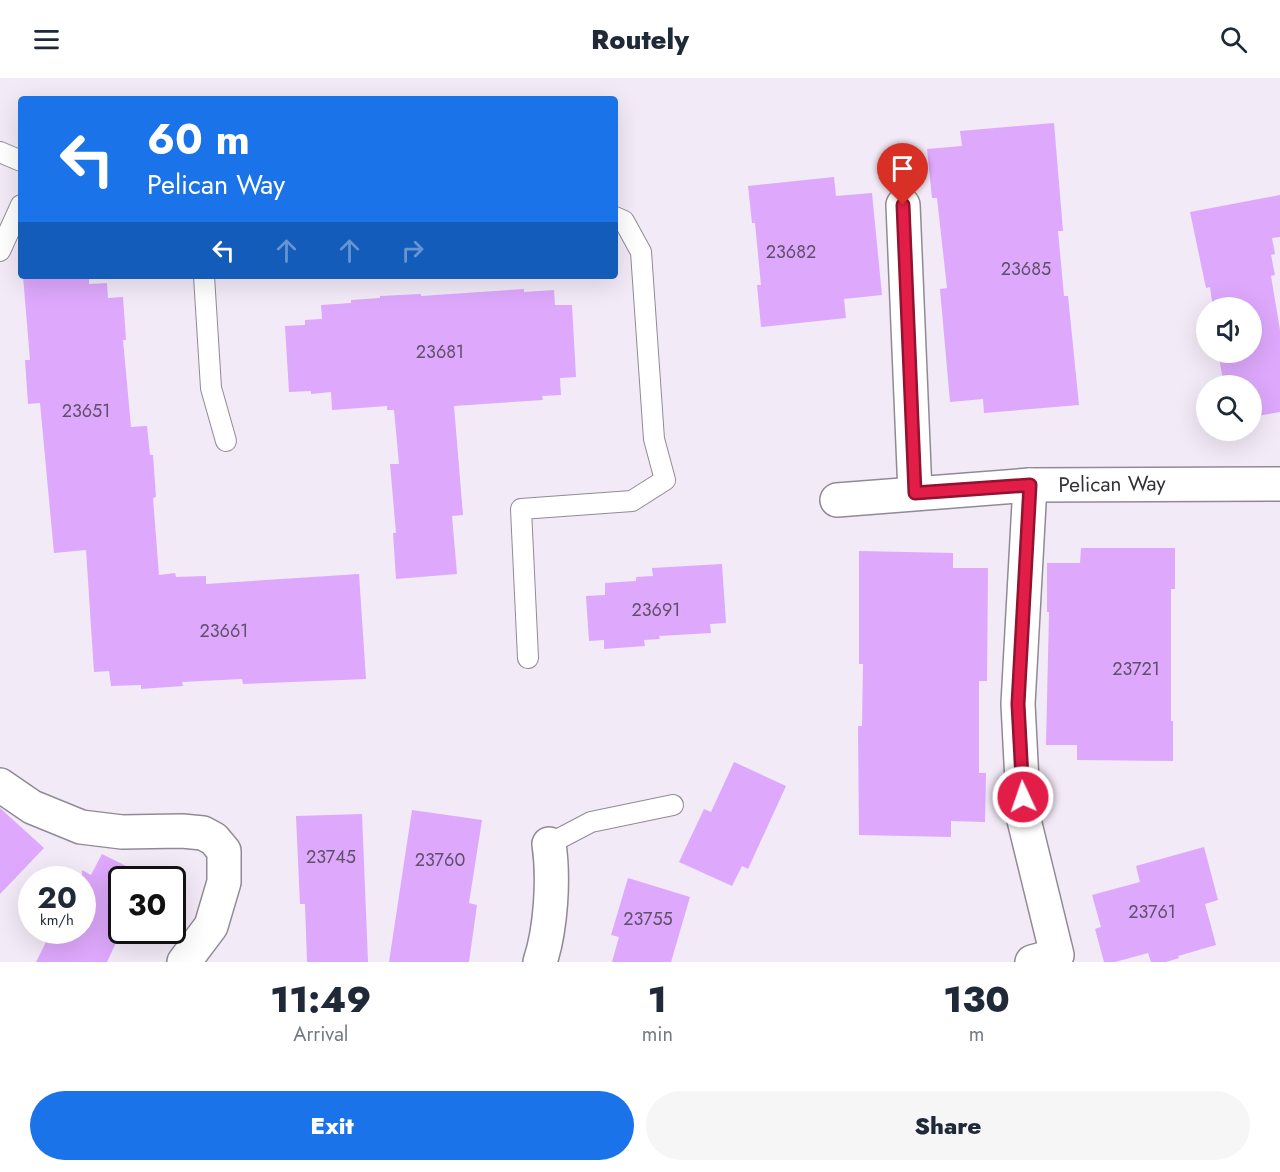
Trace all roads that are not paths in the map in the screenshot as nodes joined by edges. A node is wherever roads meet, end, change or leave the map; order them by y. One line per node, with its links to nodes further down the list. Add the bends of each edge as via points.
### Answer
1 (0, 152): 2 (lane)
2 (18, 160)
3 (903, 205): 11 (street)
4 (18, 212): 6 (lane)
5 (618, 218): 13 (lane, via 624,221 641,252 654,439 664,480 632,501 521,509)
6 (0, 251)
7 (204, 279): 8 (lane, via 212,388)
8 (226, 441)
9 (1280, 484): 10 (street, Pelican Way)
10 (1030, 485): 11 (street, Pelican Way); 19 (street, via 1018,704 1024,820 1057,955)
11 (915, 493): 12 (street, Pelican Way)
12 (837, 500)
13 (528, 658)
14 (0, 785): 17 (street, via 32,807 81,827 122,832 193,832 214,839 224,851 225,882 211,926)
15 (673, 805): 16 (lane, via 591,822)
16 (549, 844): 18 (street, via 553,868 546,946)
17 (184, 962)
18 (540, 962)
19 (1032, 962)

